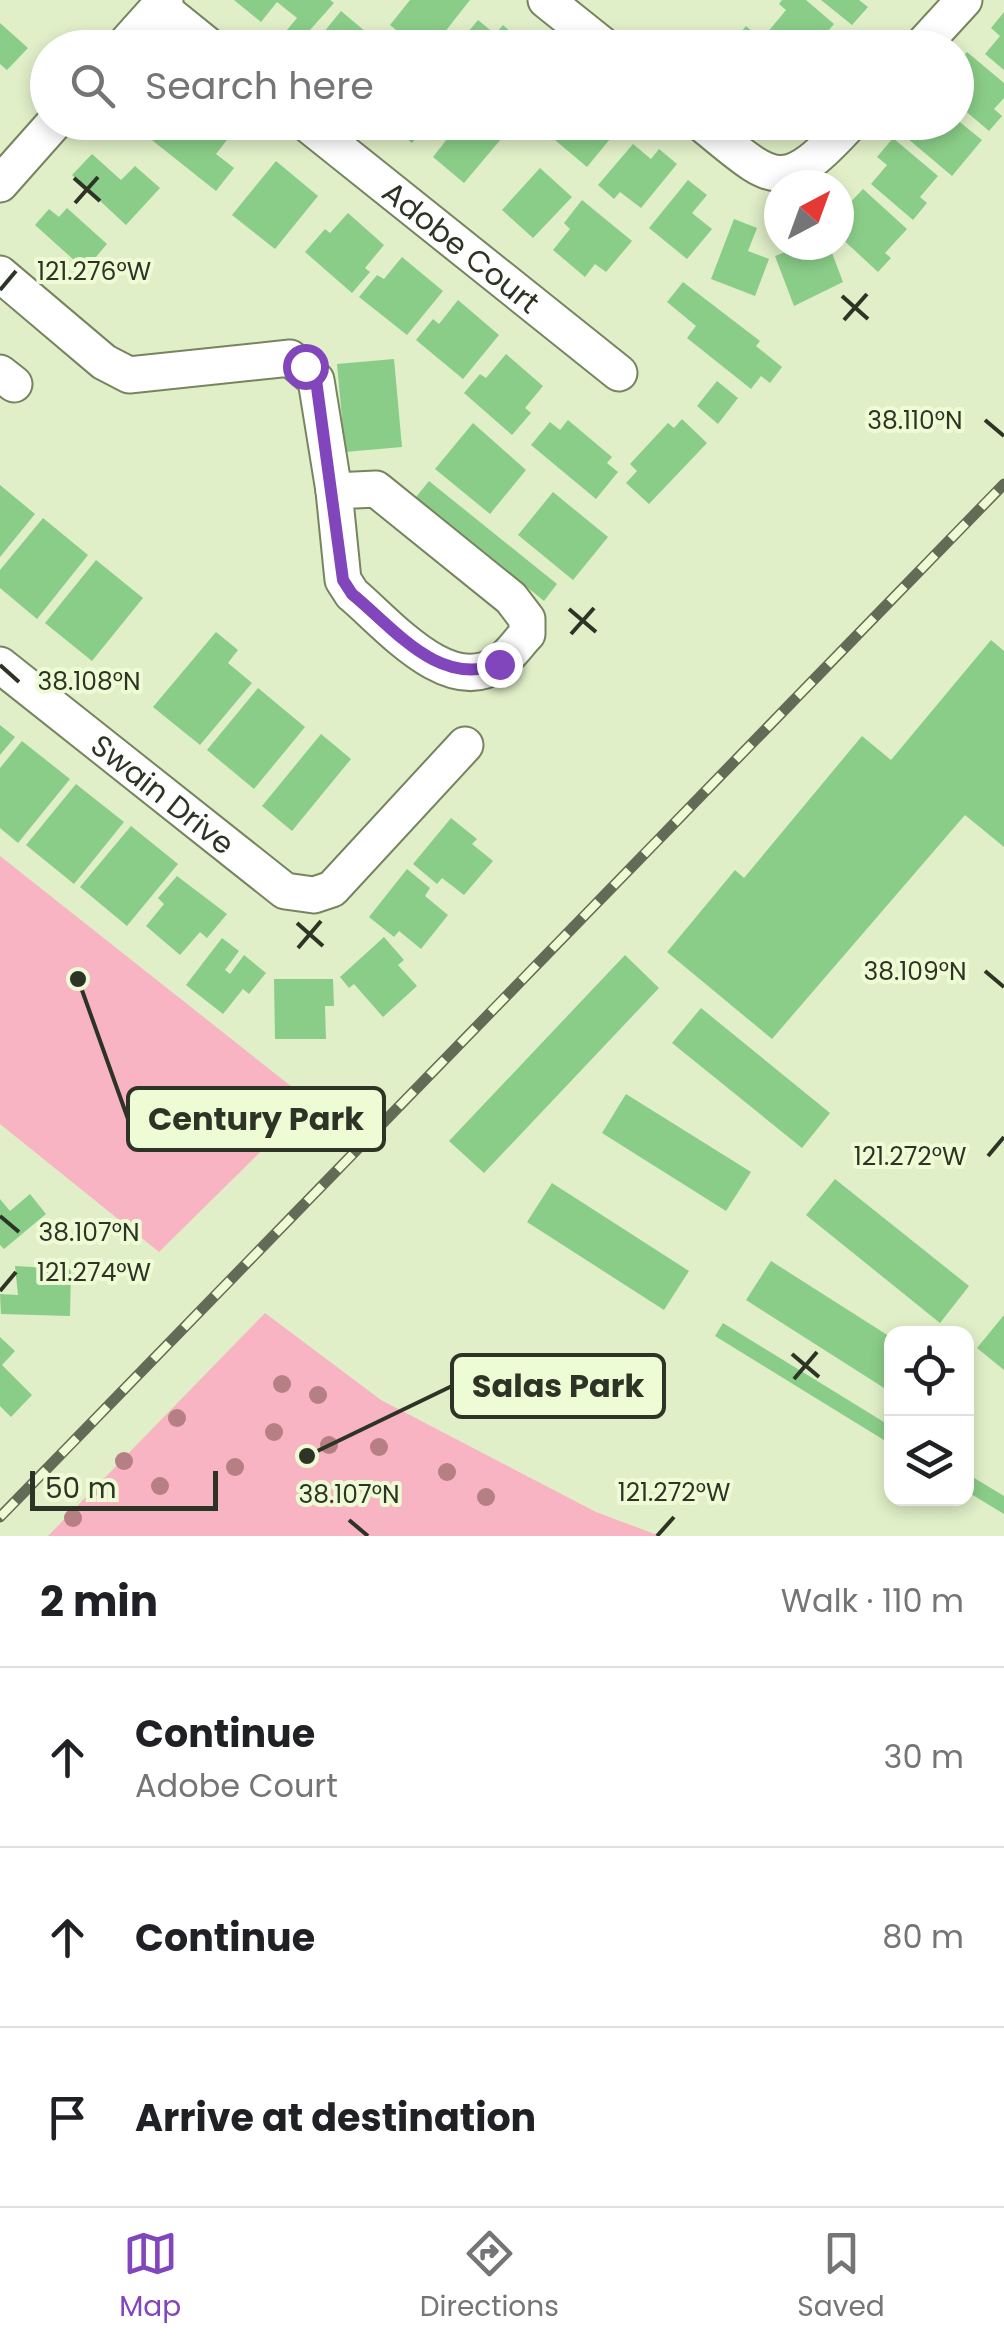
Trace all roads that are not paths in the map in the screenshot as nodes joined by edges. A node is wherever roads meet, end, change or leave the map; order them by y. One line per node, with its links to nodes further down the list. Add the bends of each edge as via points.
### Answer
1 (964, 0): 7 (street)
2 (563, 5): 6 (street)
3 (150, 6): 4 (street); 5 (street)
4 (134, 30)
5 (184, 30)
6 (588, 30)
7 (936, 30)
8 (39, 140): 12 (street)
9 (328, 140): 14 (street, Adobe Court)
10 (722, 140): 11 (street, via 758,170 792,174)
11 (835, 140)
12 (0, 184)
13 (0, 274): 15 (street, via 104,362 129,375 290,358 305,366 316,380)
14 (619, 372)
15 (334, 491): 15 (street, via 343,580 436,664 478,672 499,664 527,634 527,619 511,598 385,493)
16 (0, 665): 17 (street, Swain Drive, via 270,882 314,896 332,889)
17 (465, 745)

